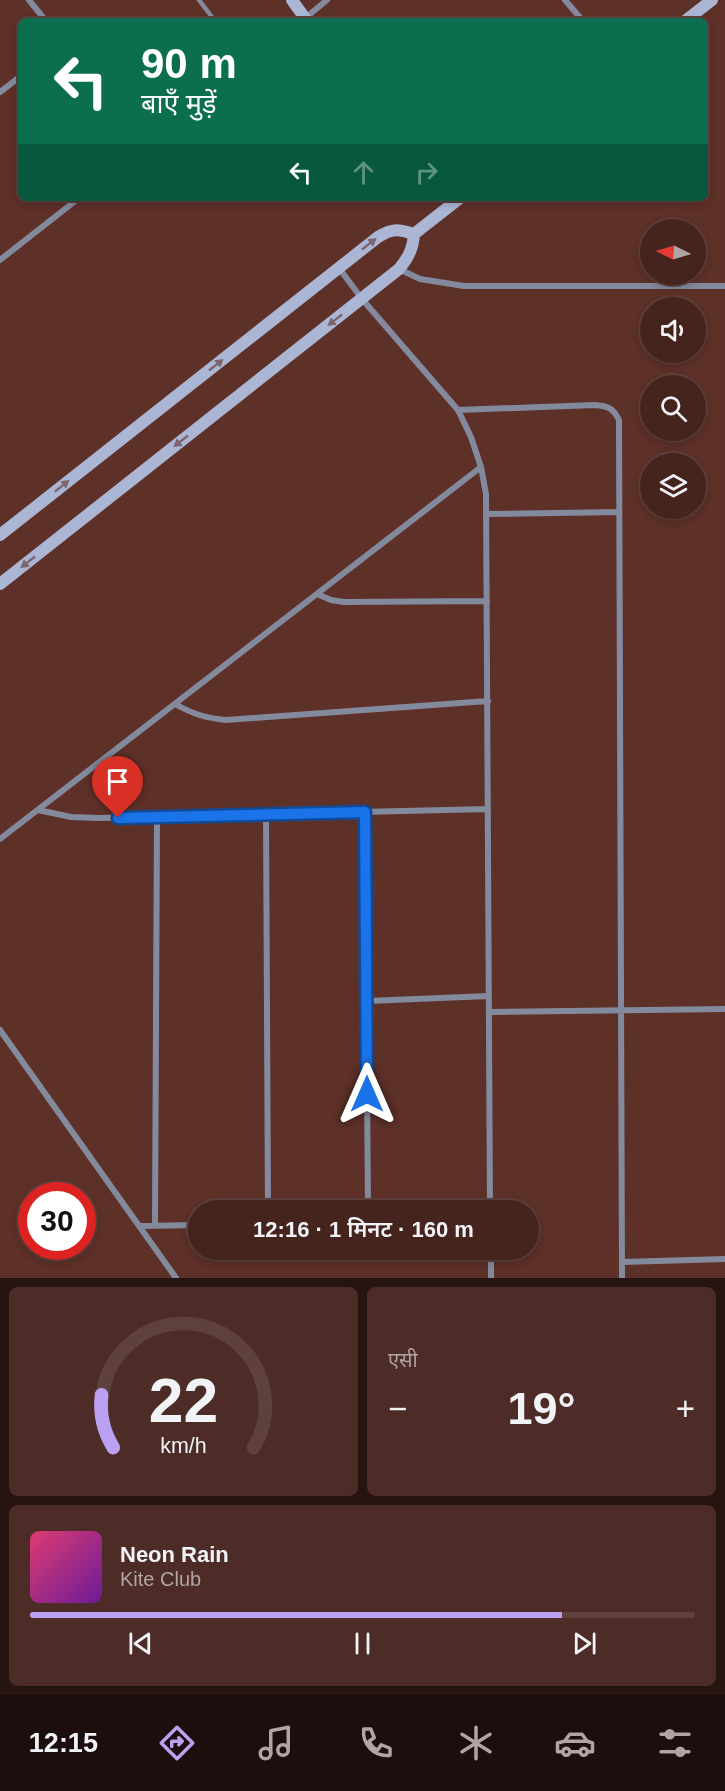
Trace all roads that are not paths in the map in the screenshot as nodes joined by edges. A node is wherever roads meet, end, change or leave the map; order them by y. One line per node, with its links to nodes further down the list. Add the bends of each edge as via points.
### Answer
1 (29, 0): 7 (street)
2 (199, 0): 8 (lane)
3 (292, 0): 9 (main road)
4 (327, 0): 10 (street)
5 (565, 0): 11 (street)
6 (712, 0): 12 (main road)
7 (44, 18)
8 (213, 18)
9 (303, 18)
10 (306, 18)
11 (580, 18)
12 (689, 18)
13 (18, 78): 14 (street)
14 (0, 92)
15 (74, 201): 18 (street)
16 (452, 201): 17 (main road)
17 (414, 234): 19 (main road, one-way to 17, via 387,231); 20 (main road, via 413,247)
18 (0, 260)
19 (339, 268): 22 (street); 27 (main road, one-way to 19)
20 (399, 269): 21 (street, via 420,279 464,286); 22 (main road)
21 (725, 286)
22 (362, 299): 23 (street); 28 (main road, one-way to 28)
23 (458, 410): 24 (street); 25 (street, via 607,406 619,420)
24 (481, 467): 26 (street); 29 (street)
25 (619, 512): 26 (street); 42 (street)
26 (486, 514): 30 (street)
27 (0, 535)
28 (0, 584)
29 (317, 594): 30 (street, via 344,602); 32 (street)
30 (487, 601): 31 (street)
31 (488, 701): 32 (street, via 226,720 194,715); 33 (street)
32 (175, 704): 34 (street)
33 (488, 809): 35 (street); 39 (street)
34 (38, 810): 37 (street, via 71,817); 38 (street)
35 (365, 812): 36 (street); 40 (street)
36 (266, 814): 37 (street); 45 (street)
37 (157, 817): 48 (street)
38 (0, 839)
39 (489, 996): 40 (street); 43 (street)
40 (367, 1001): 46 (street)
41 (725, 1009): 42 (street)
42 (621, 1010): 43 (street); 53 (street)
43 (489, 1012): 47 (street)
44 (0, 1030): 50 (street)
45 (268, 1200)
46 (368, 1200)
47 (490, 1200)
48 (155, 1225): 49 (street); 50 (street)
49 (188, 1225)
50 (139, 1226): 54 (street)
51 (725, 1259): 53 (street)
52 (491, 1260): 55 (street)
53 (622, 1262): 56 (street)
54 (176, 1278)
55 (491, 1278)
56 (622, 1278)

